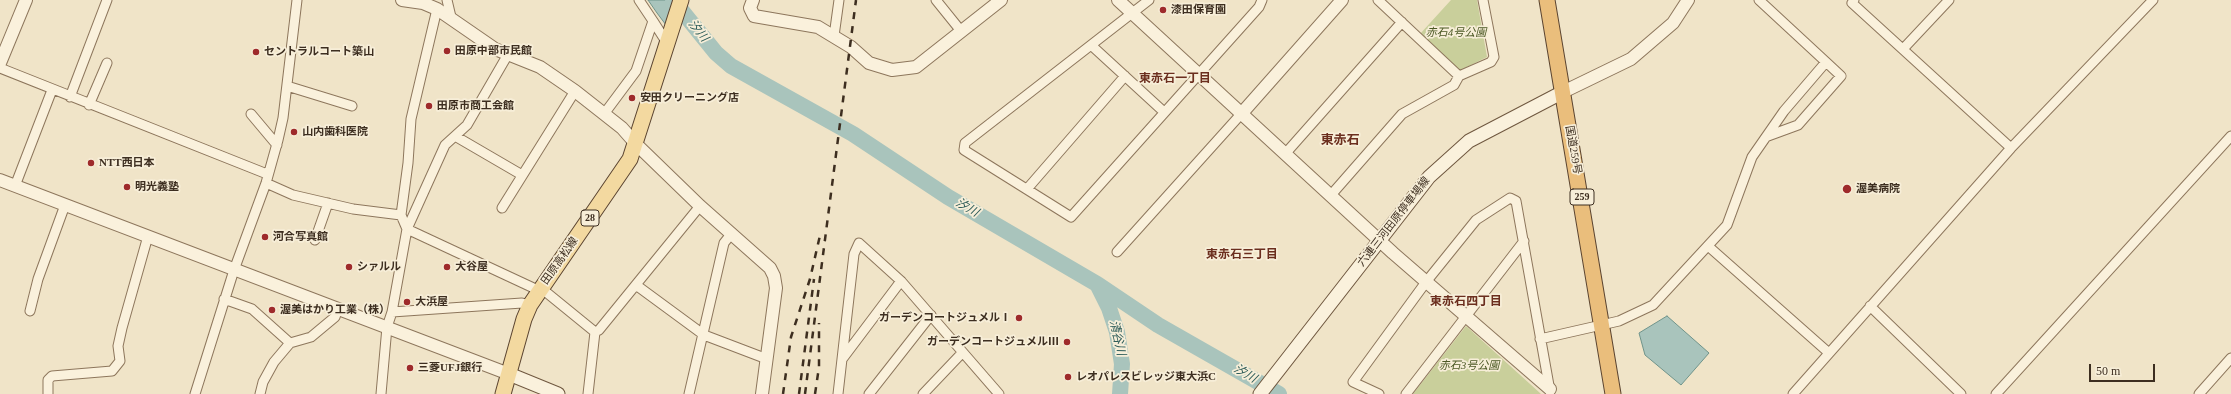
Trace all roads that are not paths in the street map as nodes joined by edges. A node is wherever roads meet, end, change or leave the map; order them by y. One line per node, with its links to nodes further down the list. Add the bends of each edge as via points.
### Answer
1 (26, 0): 36 (street)
2 (107, 0): 46 (street)
3 (297, 0): 42 (street)
4 (402, 0): 24 (street, via 423,3)
5 (447, 0): 26 (street)
6 (639, 0): 27 (street)
7 (681, 0): 31 (main road, 田原高松線 / 28)
8 (753, 0): 30 (street, via 750,8 754,16 818,27)
9 (839, 0): 30 (street)
10 (936, 0): 29 (street)
11 (1001, 0): 29 (street)
12 (1118, 0): 25 (street)
13 (1149, 0): 25 (street)
14 (1262, 0): 39 (street, via 1259,7)
15 (1342, 0): 52 (street)
16 (1378, 0): 28 (street)
17 (1483, 0): 41 (street, via 1494,57 1491,62)
18 (1547, 0): 45 (highway, 国道259号 / 259)
19 (1688, 0): 45 (street, via 1673,23 1631,59)
20 (1759, 0): 35 (street)
21 (1854, 0): 33 (street, via 1852,3)
22 (1949, 0): 33 (street)
23 (2153, 0): 58 (street)
24 (437, 9): 26 (street); 70 (street, via 411,119)
25 (1133, 13): 32 (street); 39 (street)
26 (450, 17): 34 (street)
27 (653, 21): 31 (street); 51 (street, via 636,70)
28 (1402, 22): 41 (street); 59 (street)
29 (961, 31): 30 (street, via 916,67 892,70 869,63)
30 (834, 36)
31 (668, 41): 57 (main road, 田原高松線 / 28)
32 (1091, 45): 40 (street); 64 (street, via 965,144 964,150)
33 (1903, 49): 58 (street)
34 (507, 56): 44 (street, via 540,67); 53 (street, via 467,125)
35 (1826, 62): 54 (street, via 1784,111); 54 (street, via 1841,76 1798,125)
36 (0, 63)
37 (107, 63): 47 (street)
38 (0, 68): 43 (street)
39 (1198, 73): 49 (street); 52 (street)
40 (1125, 76): 49 (street); 64 (street)
41 (1459, 76): 65 (street, via 1454,85 1402,114)
42 (288, 86): 48 (street); 56 (street, via 284,118)
43 (52, 90): 46 (street); 63 (street)
44 (575, 92): 51 (street); 60 (street)
45 (1563, 92): 75 (main road, 六連三河田原停車場線, via 1469,141 1428,177); 92 (highway, 国道259号 / 259)
46 (70, 97): 47 (street)
47 (89, 105): 61 (street)
48 (352, 106)
49 (1164, 112): 64 (street, via 1071,217)
50 (251, 114): 56 (street)
51 (604, 114): 57 (street, via 622,128)
52 (1242, 114): 59 (street); 78 (street)
53 (455, 136): 60 (street); 71 (street, via 445,145)
54 (1768, 136): 77 (street, via 1752,157 1727,225)
55 (2231, 136): 124 (street)
56 (277, 144): 61 (street)
57 (636, 144): 68 (street); 83 (main road, 田原高松線 / 28, via 630,160)
58 (2011, 148): 86 (street)
59 (1285, 154): 65 (street)
60 (522, 175): 69 (street)
61 (267, 179): 66 (street, via 294,195); 79 (street)
62 (0, 180): 63 (street)
63 (15, 186): 67 (street)
64 (1027, 189)
65 (1330, 196): 75 (street)
66 (328, 203): 70 (street); 74 (street)
67 (65, 205): 73 (street); 88 (street, via 38,279)
68 (700, 206): 72 (street); 82 (street)
69 (502, 208)
70 (401, 215): 71 (street)
71 (407, 229): 83 (street); 89 (street)
72 (732, 233): 95 (street, via 724,243); 101 (street, via 770,268 774,276 776,288)
73 (148, 236): 79 (street); 105 (street, via 122,328 118,346 120,361 112,371 52,376 48,380)
74 (315, 240)
75 (1380, 240): 81 (street); 118 (main road, 六連三河田原停車場線)
76 (1524, 241): 81 (street, via 1516,201 1510,198 1476,220); 91 (street); 96 (street)
77 (1708, 246): 92 (street, via 1653,305); 99 (street)
78 (1117, 252)
79 (234, 270): 84 (street); 87 (street)
80 (900, 281): 90 (street); 102 (street); 102 (street, via 859,243 854,254)
81 (1426, 282): 91 (street); 119 (street, via 1353,382)
82 (636, 285): 94 (street); 95 (street)
83 (541, 290): 85 (main road, 田原高松線 / 28); 94 (street)
84 (224, 299): 97 (street, via 252,309); 106 (street)
85 (530, 305): 89 (street); 103 (main road, 田原高松線 / 28)
86 (1870, 306): 99 (street); 123 (street)
87 (338, 308): 93 (street); 97 (street, via 335,317 311,337)
88 (30, 311)
89 (392, 312): 93 (street)
90 (931, 315): 98 (street); 115 (street)
91 (1466, 315): 104 (street); 120 (street)
92 (1602, 326): 96 (street); 121 (highway, 国道259号 / 259)
93 (387, 328): 103 (street); 108 (street)
94 (595, 332): 111 (street)
95 (704, 335): 101 (street); 112 (street)
96 (1540, 339): 104 (street)
97 (290, 343): 107 (street, via 274,362 263,382)
98 (962, 353): 116 (street); 117 (street)
99 (1829, 353): 122 (street)
100 (2231, 358): 125 (street)
101 (767, 359): 113 (street)
102 (842, 359): 114 (street)
103 (509, 374): 109 (main road, 田原高松線 / 28); 110 (main road)
104 (1550, 392)
105 (48, 394)
106 (195, 394)
107 (260, 394)
108 (381, 394)
109 (503, 394)
110 (558, 394)
111 (588, 394)
112 (689, 394)
113 (762, 394)
114 (838, 394)
115 (869, 394)
116 (923, 394)
117 (999, 394)
118 (1260, 394)
119 (1379, 394)
120 (1406, 394)
121 (1613, 394)
122 (1793, 394)
123 (1961, 394)
124 (1996, 394)
125 (2199, 394)

